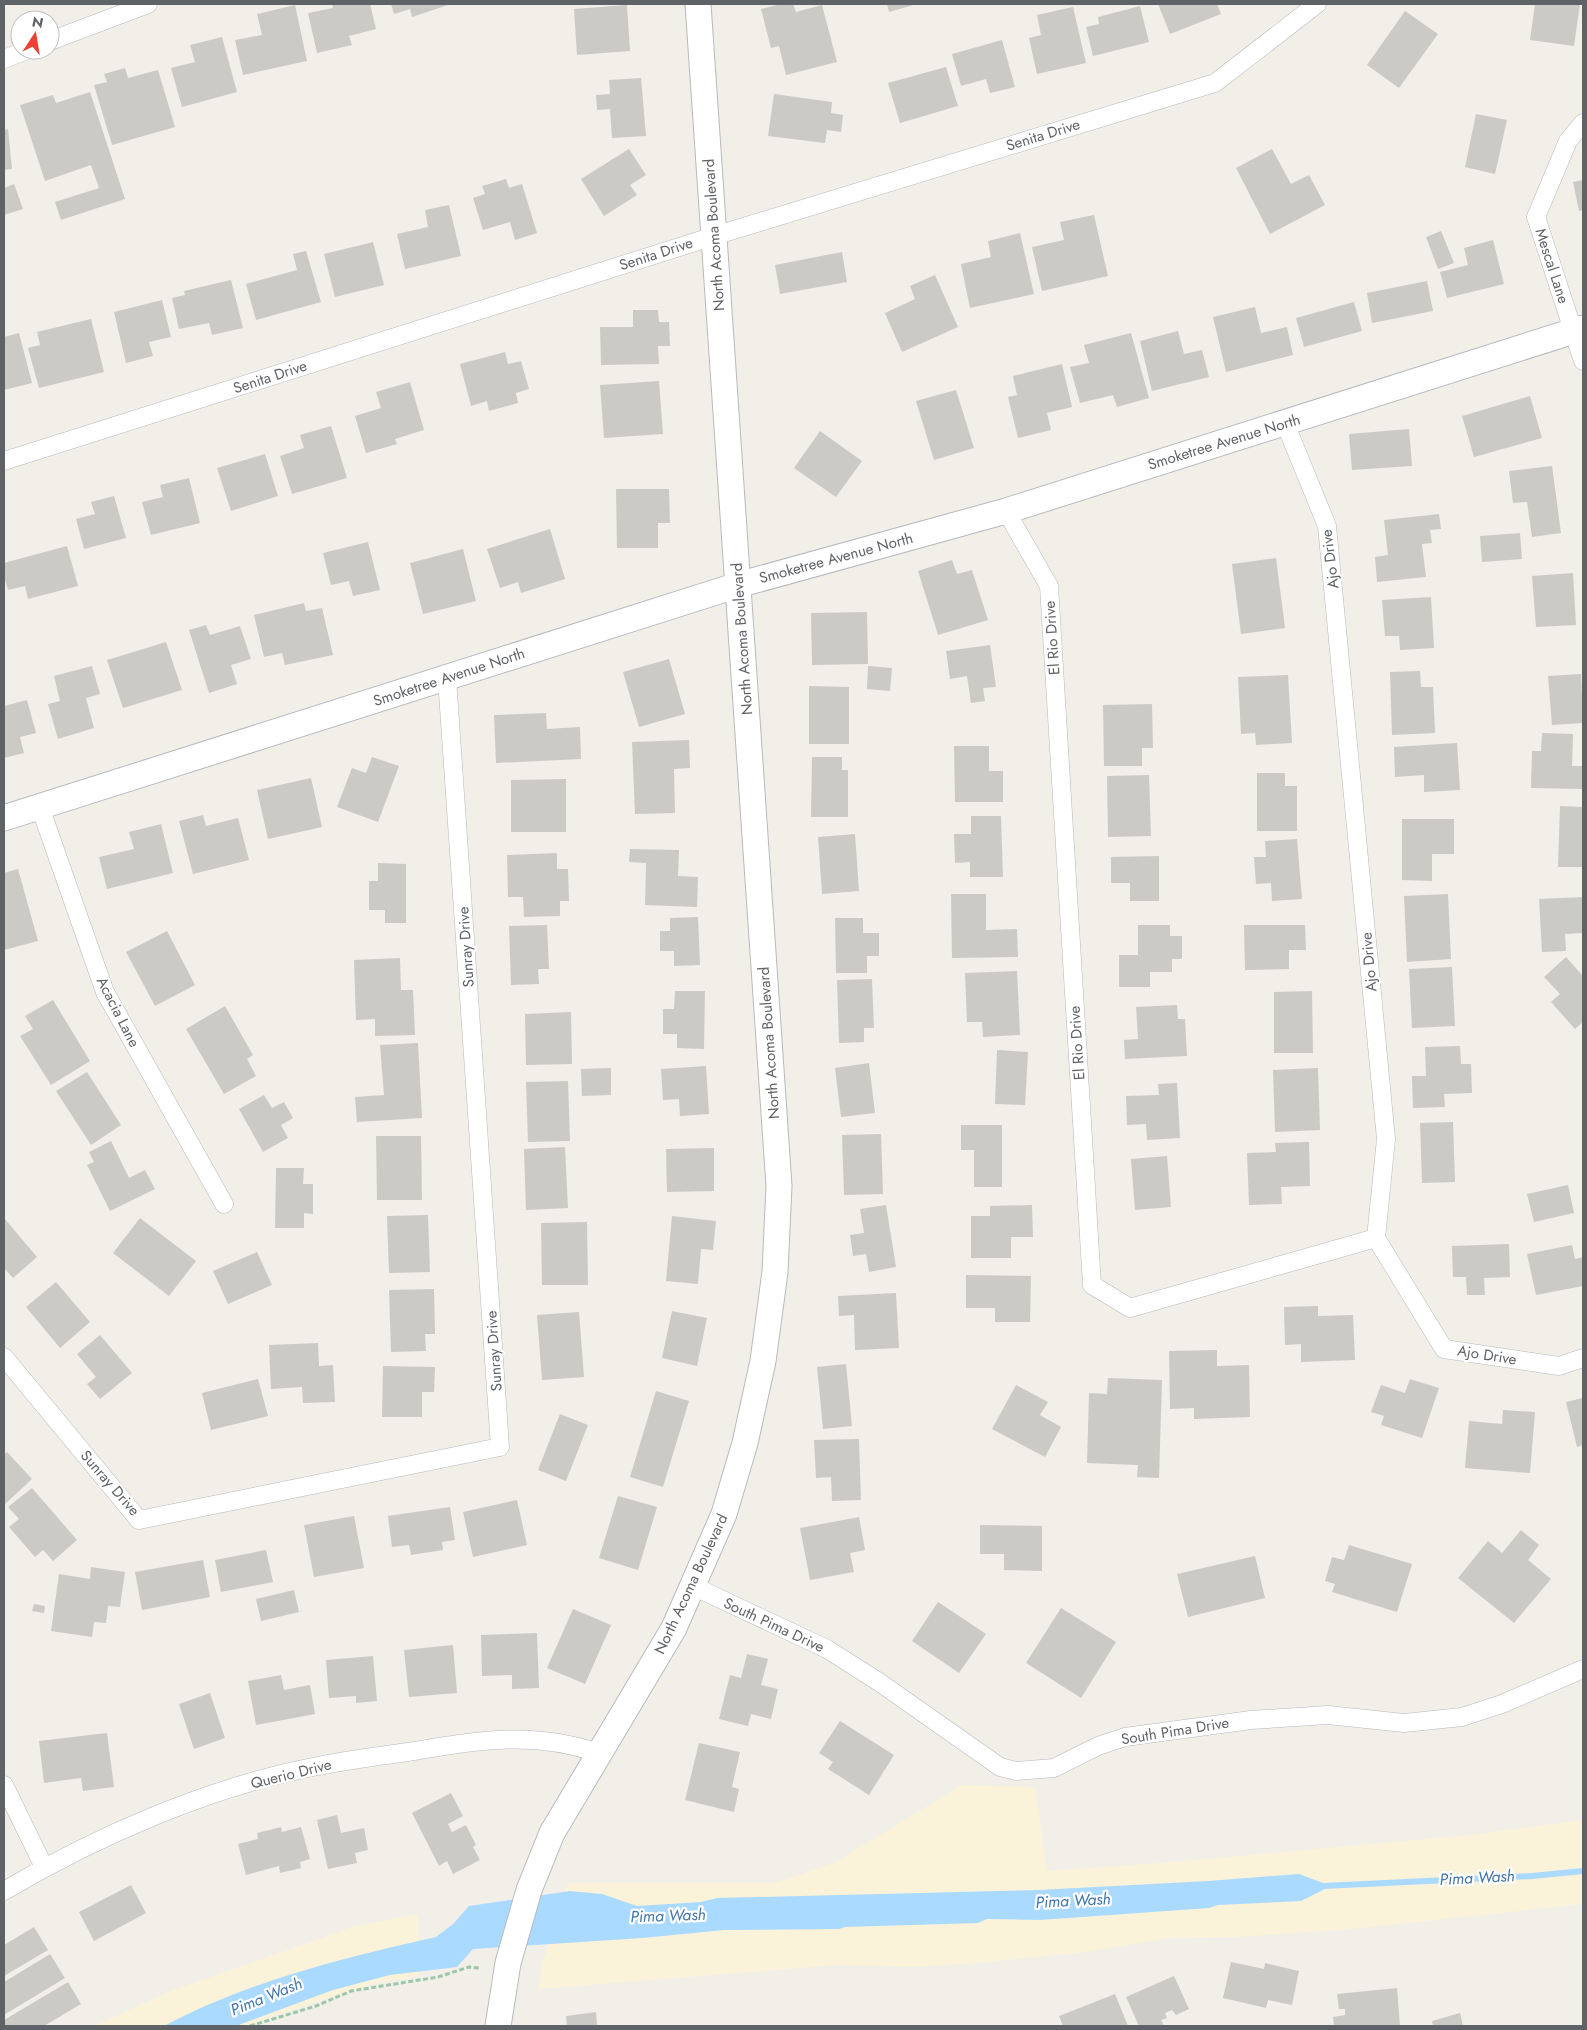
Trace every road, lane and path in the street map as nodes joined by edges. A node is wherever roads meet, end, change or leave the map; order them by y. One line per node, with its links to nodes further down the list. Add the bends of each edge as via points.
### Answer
1 (148, 4): 4 (street)
2 (698, 4): 6 (main road, North Acoma Boulevard)
3 (1317, 4): 6 (street, Senita Drive, via 1215,83)
4 (60, 37)
5 (1583, 123): 7 (street, Mescal Lane, via 1568,141 1536,217)
6 (714, 236): 10 (street, Senita Drive); 12 (main road, North Acoma Boulevard)
7 (1578, 329): 8 (street, Mescal Lane); 9 (main road, Smoketree Avenue North)
8 (1583, 361)
9 (1285, 423): 11 (main road, Smoketree Avenue North); 17 (street, Ajo Drive, via 1327,526 1386,1139)
10 (4, 461)
11 (1006, 511): 12 (main road, Smoketree Avenue North); 17 (street, El Rio Drive, via 1049,586 1092,1285 1130,1308)
12 (738, 585): 13 (main road, Smoketree Avenue North); 20 (main road, North Acoma Boulevard, via 779,1186 775,1272 763,1361 745,1444 724,1514)
13 (447, 678): 14 (main road, Smoketree Avenue North); 18 (street, Sunray Drive, via 500,1447 139,1520)
14 (40, 807): 15 (main road, Smoketree Avenue North); 16 (street, Acacia Lane, via 105,992)
15 (4, 818)
16 (224, 1204)
17 (1376, 1238): 19 (street, Ajo Drive, via 1444,1349 1559,1366)
18 (4, 1357)
19 (1583, 1358)
20 (694, 1586): 21 (street, South Pima Drive, via 827,1649 1000,1767 1016,1771 1054,1768 1098,1746 1125,1737 1251,1720 1328,1715 1404,1723 1462,1717 1510,1701); 22 (main road, North Acoma Boulevard, via 649,1672)
21 (1583, 1669)
22 (598, 1752): 24 (street, Querio Drive, via 570,1743 526,1738 469,1742 317,1766 222,1791 136,1823); 28 (main road, North Acoma Boulevard, via 552,1833 529,1890 508,1963)
23 (4, 1785): 24 (street)
24 (44, 1867): 25 (street, Querio Drive)
25 (4, 1891)
26 (479, 1968): 27 (path, via 469,1967 438,1977 351,1991 316,2006)
27 (250, 2026)
28 (498, 2026)

